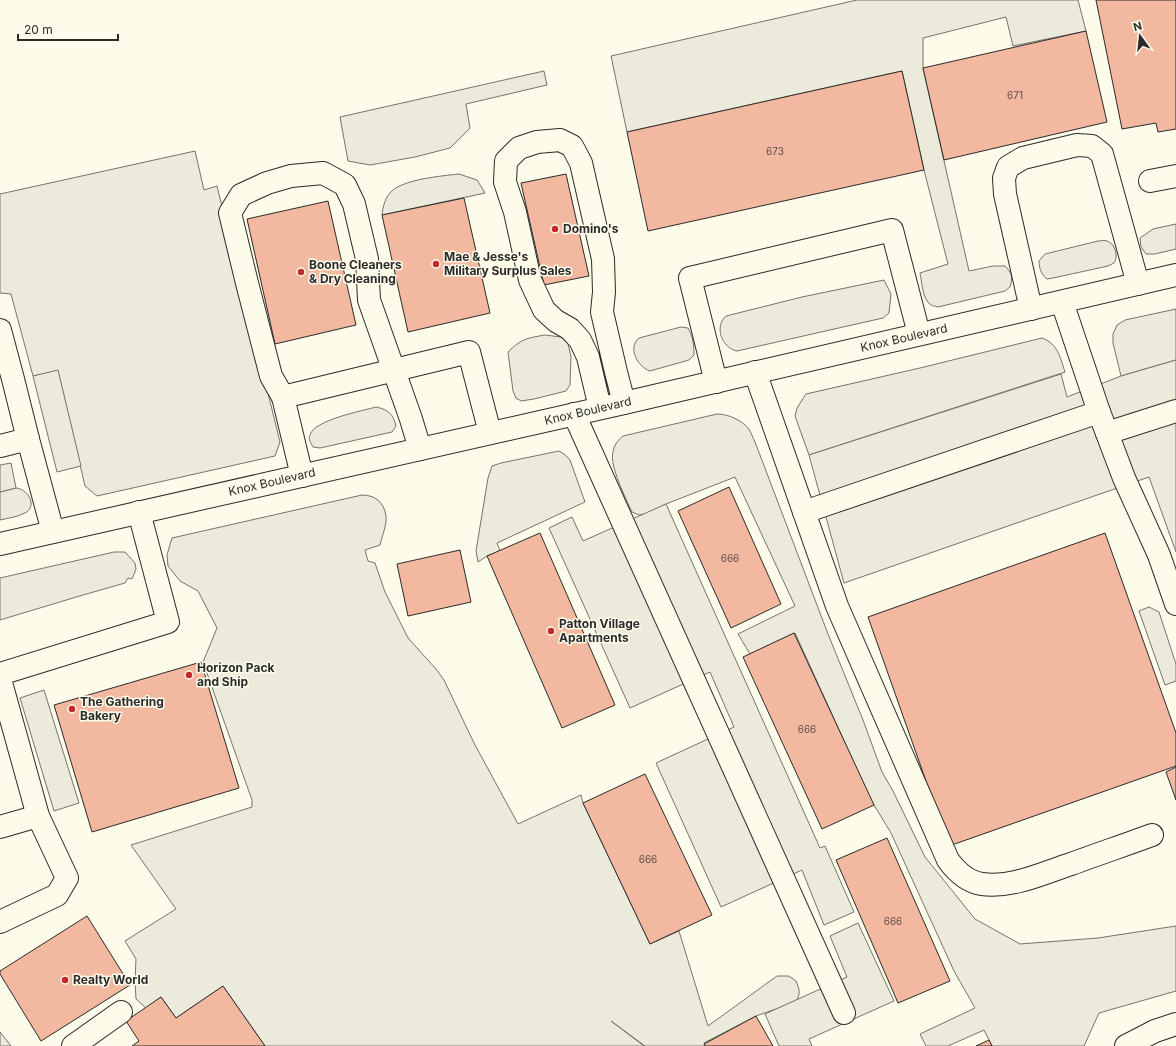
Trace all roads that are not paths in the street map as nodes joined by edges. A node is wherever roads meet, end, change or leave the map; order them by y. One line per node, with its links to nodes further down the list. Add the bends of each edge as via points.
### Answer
1 (1176, 176): 2 (main road)
2 (1150, 182)
3 (1176, 275): 4 (main road, Knox Boulevard)
4 (1138, 284): 5 (main road, Knox Boulevard); 6 (main road, via 1102,154 1092,146 1077,145 1023,158 1008,167 1004,178 1005,194)
5 (1062, 302): 6 (main road, Knox Boulevard); 16 (main road)
6 (1031, 309): 8 (main road, Knox Boulevard)
7 (0, 330): 20 (main road)
8 (919, 334): 10 (main road, Knox Boulevard); 11 (main road, via 892,230 690,278)
9 (393, 370): 12 (main road); 12 (main road, via 369,300 367,259 354,204 344,185 323,173 291,176 267,183 242,195 230,213 271,376); 18 (main road, via 470,352); 22 (main road)
10 (755, 372): 11 (main road, Knox Boulevard); 25 (main road)
11 (716, 382): 13 (main road, Knox Boulevard)
12 (283, 397): 23 (main road)
13 (624, 403): 14 (main road, Knox Boulevard); 14 (main road, via 602,312 603,259 581,163 572,146 560,140 537,142 519,148 506,161 506,182 530,280 544,310 580,340 588,357)
14 (600, 408): 17 (main road, Knox Boulevard)
15 (1176, 411): 19 (main road)
16 (1099, 412): 19 (main road); 25 (main road)
17 (574, 414): 18 (main road, Knox Boulevard); 36 (main road)
18 (490, 433): 22 (main road, Knox Boulevard)
19 (1107, 433): 28 (main road, via 1124,478 1159,555)
20 (28, 439): 21 (main road); 26 (main road)
21 (0, 446)
22 (420, 449): 23 (main road, Knox Boulevard)
23 (302, 476): 24 (main road, Knox Boulevard)
24 (138, 512): 26 (main road, Knox Boulevard); 29 (main road, via 168,622)
25 (804, 512): 33 (main road, via 837,606 948,860 955,870 965,878 981,884 1004,885)
26 (53, 532): 27 (main road, Knox Boulevard)
27 (0, 544)
28 (1176, 604)
29 (0, 674)
30 (0, 679): 31 (main road)
31 (38, 816): 32 (main road); 34 (main road, via 67,878 57,895)
32 (0, 827)
33 (1152, 835)
34 (0, 922)
35 (121, 1012): 38 (main road)
36 (844, 1013)
37 (1176, 1024): 39 (main road, via 1155,1031)
38 (73, 1046)
39 (1126, 1046)

